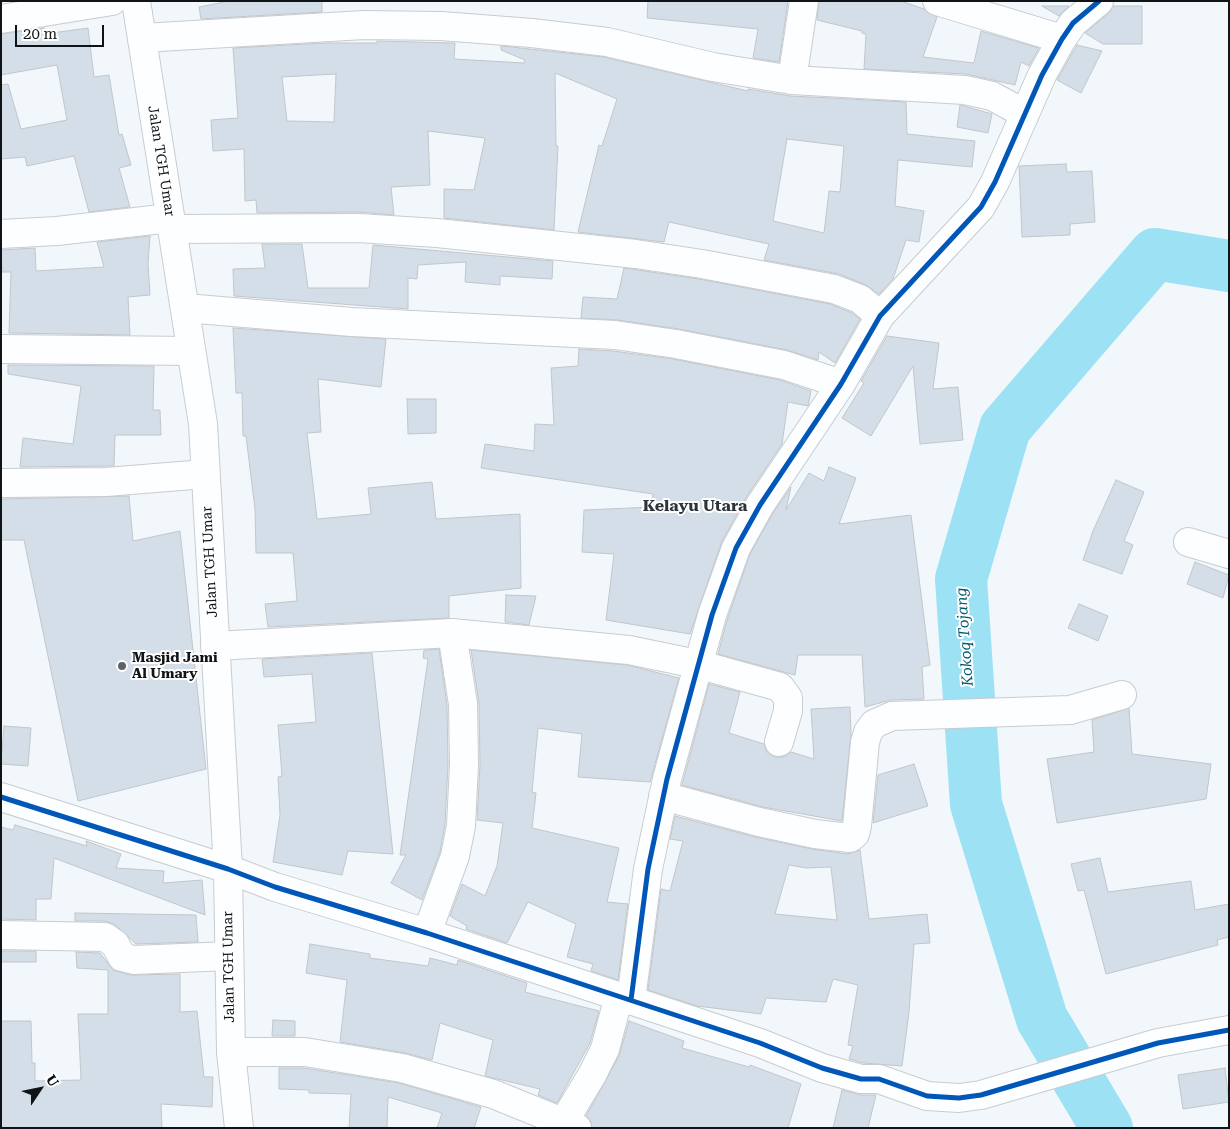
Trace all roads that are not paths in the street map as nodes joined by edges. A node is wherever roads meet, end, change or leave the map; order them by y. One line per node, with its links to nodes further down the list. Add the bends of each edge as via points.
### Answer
1 (112, 1): 6 (street)
2 (136, 1): 7 (street, Jalan TGH Umar)
3 (804, 1): 9 (street)
4 (937, 1): 8 (street)
5 (1099, 1): 8 (street, via 1073,23)
6 (1, 19)
7 (142, 38): 9 (street, via 364,25 441,26 607,42 713,67); 11 (street, Jalan TGH Umar)
8 (1062, 39): 10 (street)
9 (792, 80): 10 (street, via 965,90 992,96)
10 (1026, 114): 14 (street, via 981,207)
11 (171, 224): 12 (street); 13 (street, Jalan TGH Umar); 14 (street, via 437,233 636,254 834,289 860,299)
12 (1, 234)
13 (185, 308): 16 (street, Jalan TGH Umar); 17 (street, via 352,322 615,335 784,365)
14 (880, 316): 17 (street)
15 (1, 349): 16 (street)
16 (191, 351): 18 (street, Jalan TGH Umar, via 203,424)
17 (841, 384): 24 (street, via 746,529 728,566)
18 (205, 474): 19 (street, via 106,482); 23 (street, Jalan TGH Umar)
19 (1, 483)
20 (1188, 542): 21 (street)
21 (1229, 554)
22 (452, 633): 23 (street); 24 (street, via 629,650); 30 (street, via 463,704 460,826 454,856)
23 (215, 646): 29 (street, Jalan TGH Umar)
24 (697, 664): 26 (street, via 763,682 785,692 788,711); 27 (street)
25 (1122, 695): 27 (street, via 1070,710 892,716 874,724 865,742 857,826 850,838 759,822)
26 (779, 742)
27 (663, 796): 33 (street)
28 (1, 797): 29 (street)
29 (228, 869): 30 (street, via 275,887); 32 (street, Jalan TGH Umar)
30 (427, 933): 33 (street)
31 (1, 935): 32 (street, via 105,938 115,944 122,956 134,960)
32 (229, 956): 35 (street, Jalan TGH Umar)
33 (625, 998): 34 (street, via 760,1043 822,1068 861,1079 879,1078 927,1096 959,1098 981,1095 1158,1043); 36 (street, via 605,1049)
34 (1229, 1030)
35 (231, 1052): 36 (street, via 305,1052 402,1068 493,1094); 37 (street, Jalan TGH Umar)
36 (567, 1125)
37 (239, 1128)

